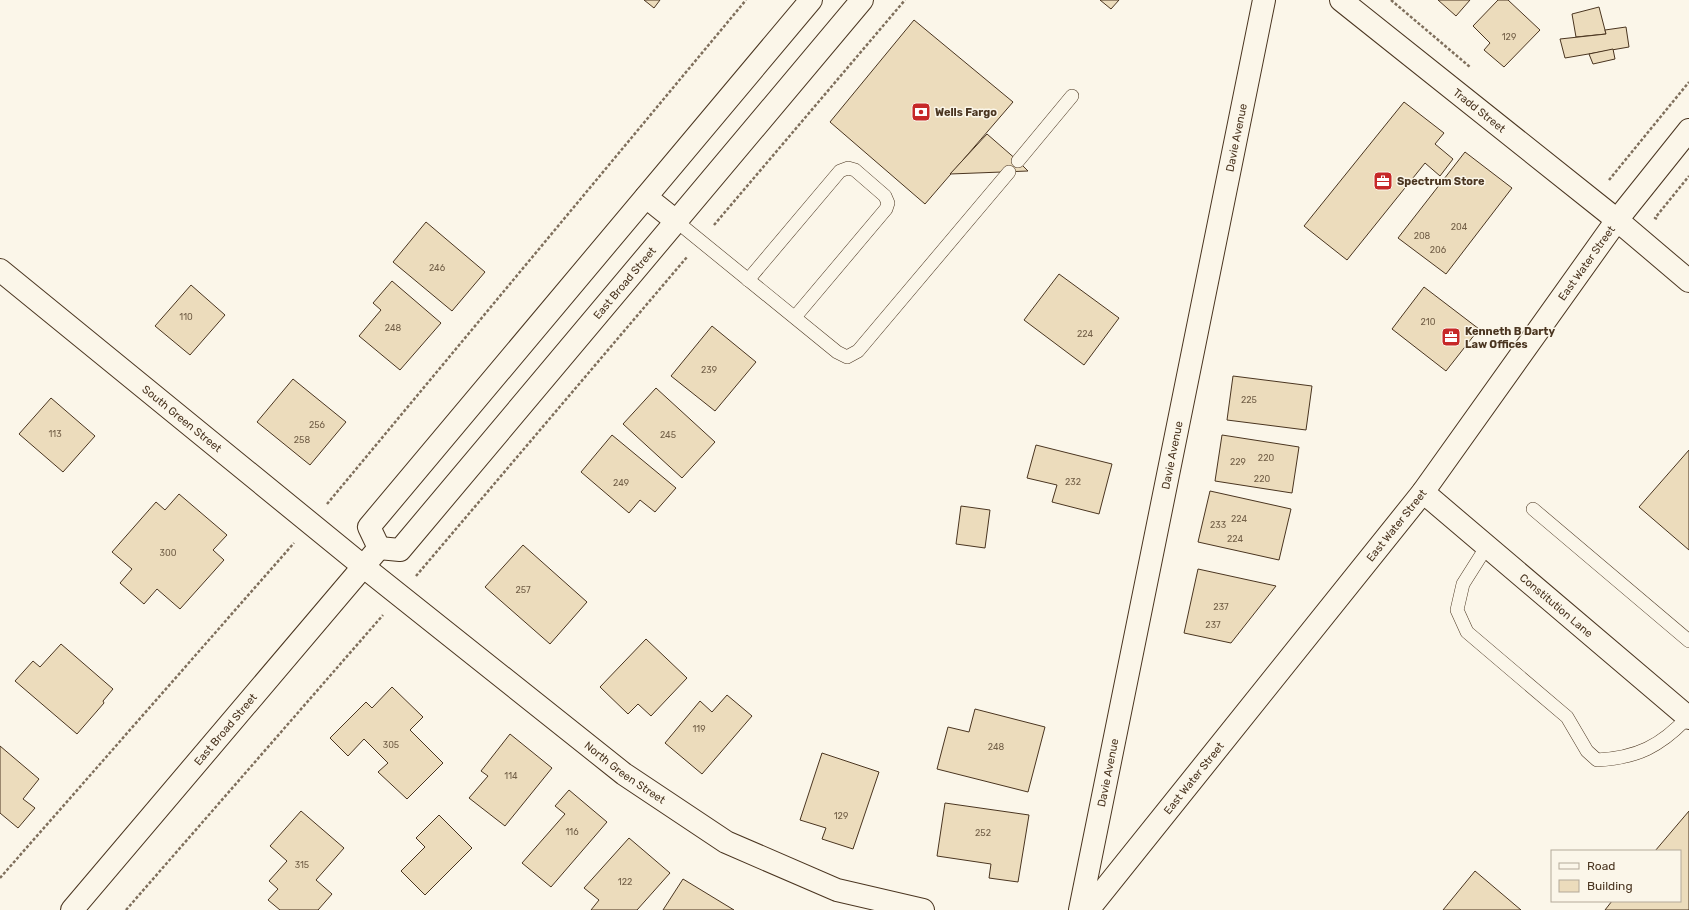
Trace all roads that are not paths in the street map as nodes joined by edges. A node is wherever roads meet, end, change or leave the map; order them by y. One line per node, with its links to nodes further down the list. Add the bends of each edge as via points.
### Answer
1 (811, 0): 9 (main road)
2 (862, 0): 11 (main road, East Broad Street)
3 (1264, 0): 25 (main road, Davie Avenue)
4 (1341, 0): 10 (main road, Tradd Street)
5 (1072, 96): 7 (lane)
6 (1689, 130): 10 (main road, East Water Street)
7 (1018, 161)
8 (1009, 172): 15 (lane, via 858,351 847,357 837,352)
9 (646, 197): 11 (main road); 19 (main road, via 369,528)
10 (1618, 220): 14 (main road, Tradd Street); 16 (main road, East Water Street)
11 (676, 221): 13 (lane); 19 (main road, East Broad Street, via 400,550)
12 (0, 270): 20 (main road, South Green Street)
13 (748, 280): 15 (lane); 15 (lane, via 840,171 848,168 855,170 885,196 888,203 886,209)
14 (1689, 281)
15 (795, 317)
16 (1424, 492): 18 (main road, Constitution Lane); 26 (main road, East Water Street)
17 (1533, 509): 21 (lane)
18 (1487, 546): 22 (main road, Constitution Lane); 22 (lane, via 1463,584 1457,610 1467,632 1567,717 1587,751 1597,760 1636,754 1658,744)
19 (379, 548): 20 (main road, East Broad Street)
20 (364, 567): 23 (main road, East Broad Street); 24 (main road, North Green Street, via 624,774 726,842 837,890)
21 (1689, 641)
22 (1688, 718)
23 (72, 910)
24 (923, 910)
25 (1080, 910)
26 (1088, 910)

